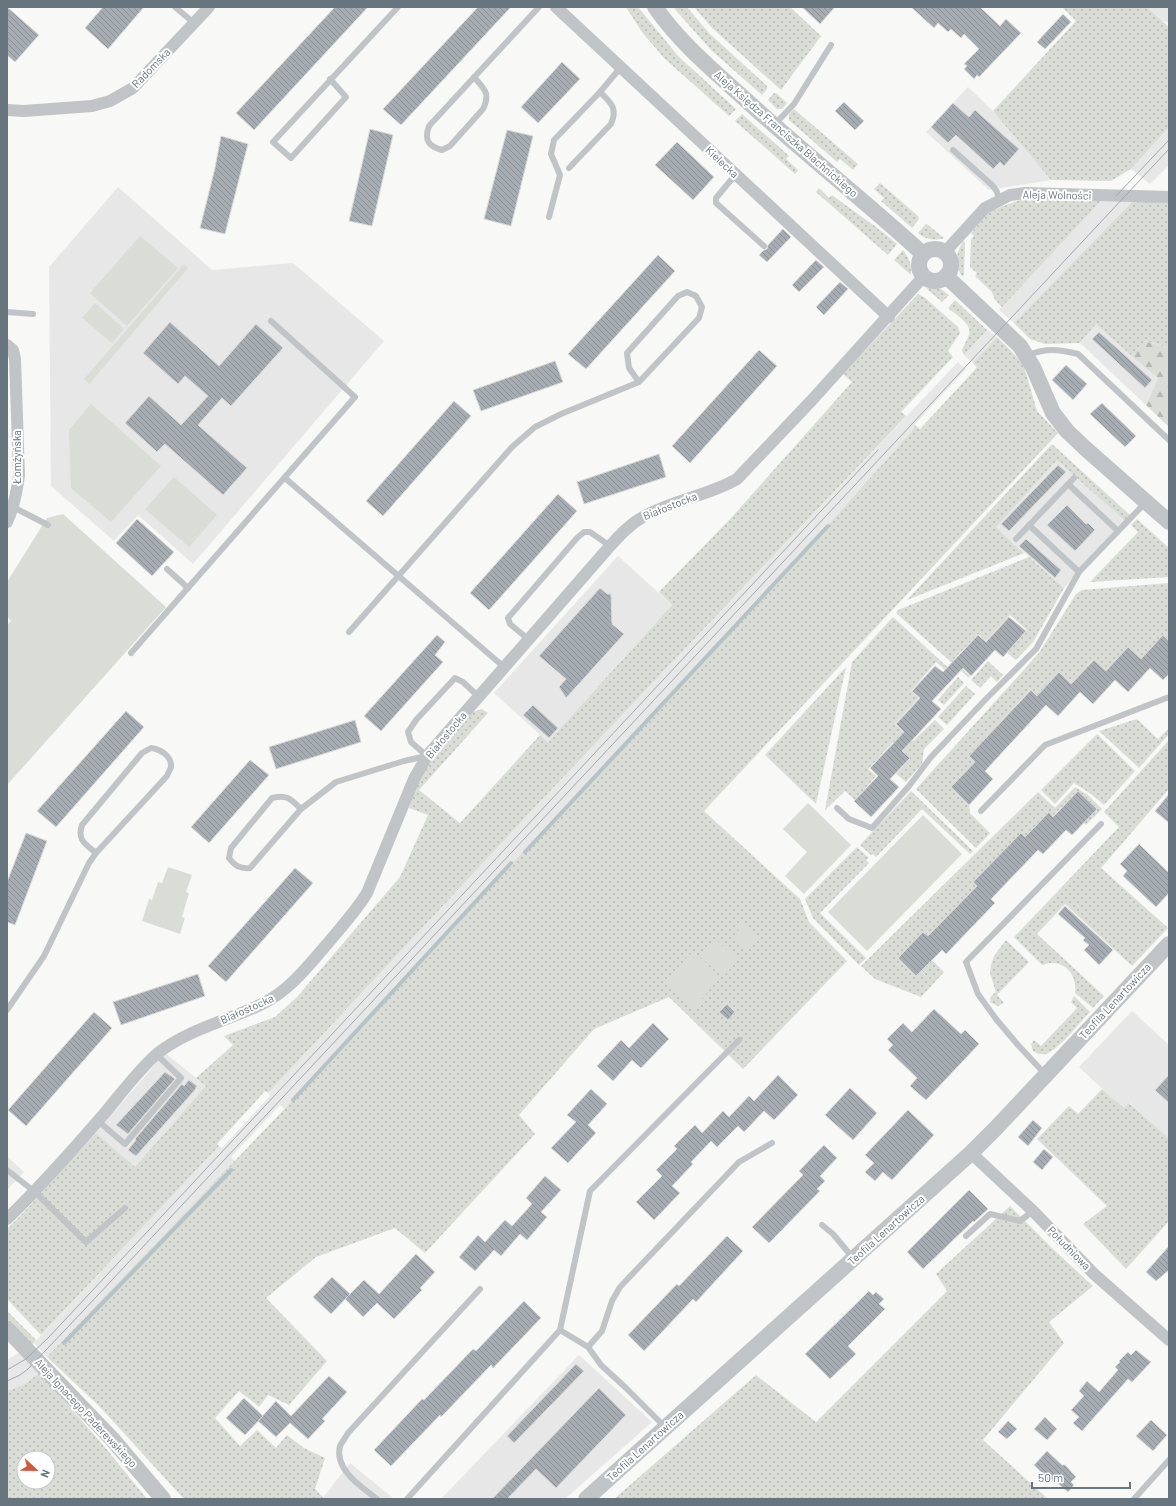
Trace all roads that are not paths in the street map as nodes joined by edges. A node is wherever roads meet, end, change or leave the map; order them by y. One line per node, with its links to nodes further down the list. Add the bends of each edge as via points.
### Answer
1 (175, 7): 7 (lane)
2 (209, 7): 7 (street, Radomska)
3 (398, 7): 11 (lane)
4 (539, 7): 10 (lane)
5 (556, 7): 9 (street, Kielecka)
6 (655, 7): 14 (street, Aleja Księdza Franciszka Blachnickiego, via 695,55)
7 (194, 23): 13 (street, Radomska, via 133,88 110,101 92,106)
8 (831, 45): 14 (lane, via 794,104)
9 (621, 67): 12 (lane); 17 (street, Kielecka)
10 (474, 77): 10 (lane, via 428,126 426,135 434,148 442,150 450,146 483,109 487,101 486,92)
11 (330, 79): 11 (lane, via 273,142 291,158 346,97)
12 (600, 92): 16 (lane, via 614,109 614,117 611,124); 20 (lane, via 554,140 551,154 560,175)
13 (7, 110)
14 (774, 126): 23 (street, Aleja Księdza Franciszka Blachnickiego)
15 (953, 150): 19 (lane, via 993,186)
16 (569, 168)
17 (736, 174): 21 (lane, via 716,198 716,203); 28 (street, Kielecka)
18 (1169, 197): 19 (street, Aleja Wolności, via 1025,193)
19 (999, 200): 22 (street, Aleja Wolności, via 985,208)
20 (549, 217)
21 (764, 246)
22 (945, 252): 23 (street, via 932,249); 25 (street, via 950,261)
23 (923, 254): 24 (street, via 919,263)
24 (924, 276): 25 (street, via 935,280); 28 (street, Białostocka)
25 (946, 276): 31 (street, via 1013,338)
26 (7, 312): 27 (lane)
27 (33, 314)
28 (889, 317): 45 (street, Białostocka, via 737,479 641,518)
29 (271, 321): 34 (lane, via 355,397)
30 (7, 345): 38 (street, Łomżyńska, via 13,350 15,366 18,475)
31 (1027, 355): 33 (lane, via 1058,349 1078,354); 37 (street, via 1048,404 1059,421 1081,445)
32 (639, 382): 32 (lane, via 699,318 702,307 696,296 687,292 678,296 627,353 629,368); 48 (lane, via 535,427 512,447)
33 (1169, 440)
34 (285, 478): 48 (lane); 49 (lane)
35 (1074, 478): 36 (lane)
36 (1068, 484): 42 (lane); 43 (lane)
37 (1146, 502): 40 (street); 43 (lane)
38 (13, 507): 39 (street, Łomżyńska); 41 (lane)
39 (7, 522)
40 (1169, 522)
41 (48, 525)
42 (1029, 525): 44 (lane); 47 (lane)
43 (1118, 531): 47 (lane)
44 (1016, 539)
45 (610, 546): 51 (street, Białostocka); 51 (lane, via 590,532 584,532 577,538 508,618 510,624)
46 (167, 569): 49 (lane)
47 (1079, 572): 57 (lane, via 1036,649 931,757 872,828 849,819)
48 (399, 575): 50 (lane); 53 (lane)
49 (188, 588): 52 (lane)
50 (349, 632)
51 (528, 639): 53 (street, Białostocka)
52 (131, 653)
53 (504, 667): 54 (street, Białostocka)
54 (479, 696): 56 (street, Białostocka); 56 (lane, via 455,678 416,720 408,732 411,742)
55 (1169, 697): 59 (lane, via 1045,745)
56 (427, 756): 58 (lane, via 336,782); 65 (street, Białostocka, via 414,778 367,893 358,908 296,980 279,994 237,1015 185,1036)
57 (837, 808)
58 (301, 809): 58 (lane, via 250,868 242,869 229,858 231,848 272,798 280,796 291,799)
59 (981, 810)
60 (1101, 824): 66 (lane, via 966,962 978,994 1018,1045)
61 (96, 853): 61 (lane, via 167,776 171,766 169,759 158,749 151,748 142,753 82,825 80,833 83,842); 63 (lane, via 44,956)
62 (1169, 944): 66 (street, Teofila Lenartowicza)
63 (7, 1010)
64 (739, 1040): 80 (lane, via 590,1191)
65 (157, 1054): 67 (street, Białostocka); 67 (lane, via 181,1078 126,1144)
66 (1046, 1075): 69 (street, Teofila Lenartowicza)
67 (98, 1121): 71 (street, Białostocka)
68 (772, 1143): 82 (lane, via 739,1162 620,1287 612,1301 602,1331)
69 (971, 1153): 73 (street, Południowa); 77 (street, Teofila Lenartowicza)
70 (7, 1170): 71 (lane)
71 (35, 1192): 72 (lane, via 86,1242); 74 (street, Białostocka)
72 (125, 1208)
73 (1033, 1211): 76 (lane, via 1020,1221 990,1214); 81 (street, Południowa, via 1094,1274)
74 (7, 1219)
75 (822, 1226): 77 (lane, via 833,1234)
76 (966, 1236)
77 (853, 1258): 83 (street, Teofila Lenartowicza)
78 (480, 1289): 86 (lane, via 348,1433 340,1446 340,1459 344,1468 351,1478)
79 (7, 1329): 85 (street, Aleja Ignacego Paderewskiego, via 113,1440)
80 (560, 1330): 82 (lane); 87 (lane)
81 (1169, 1340)
82 (588, 1347): 83 (lane, via 601,1365)
83 (666, 1428): 88 (street, Teofila Lenartowicza)
84 (1169, 1460): 89 (lane)
85 (163, 1499)
86 (377, 1499)
87 (407, 1499)
88 (586, 1499)
89 (1134, 1499)

